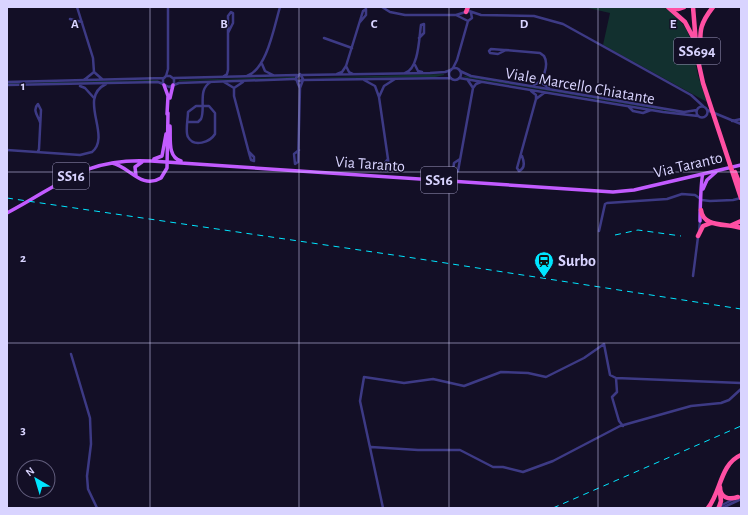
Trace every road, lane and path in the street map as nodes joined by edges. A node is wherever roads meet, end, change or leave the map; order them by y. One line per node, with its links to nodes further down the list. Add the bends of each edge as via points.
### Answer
1 (77, 7): 16 (street)
2 (169, 7): 28 (street)
3 (280, 7): 25 (street)
4 (382, 7): 11 (street, via 400,15)
5 (668, 7): 30 (highway, via 690,28)
6 (671, 7): 7 (highway)
7 (684, 7)
8 (694, 7): 24 (highway, SS694); 30 (highway, SS694)
9 (713, 7): 24 (highway, via 704,19 700,31)
10 (468, 10): 11 (street); 12 (street); 13 (street); 15 (street, via 463,17)
11 (456, 15): 15 (street)
12 (481, 15): 13 (street); 78 (street, via 534,16 562,24)
13 (472, 18): 15 (street)
14 (70, 19): 16 (street)
15 (466, 20): 23 (street)
16 (82, 22): 33 (street, via 93,58)
17 (360, 22): 17 (street, via 366,15 366,9 363,11); 21 (street)
18 (228, 33): 18 (street, via 234,18 231,12 228,16); 31 (street)
19 (324, 38): 21 (street)
20 (419, 38): 20 (street, via 424,33 424,24 421,25); 26 (street)
21 (352, 48): 27 (street)
22 (506, 50): 22 (street, via 491,49 489,51 498,54); 49 (street, via 540,53 544,56 546,64)
23 (457, 60): 29 (street); 32 (street)
24 (700, 61): 75 (highway, SS694)
25 (262, 64): 40 (street, via 265,72); 45 (street, via 254,72)
26 (415, 65): 34 (street, via 418,71); 35 (street, via 409,72)
27 (346, 66): 38 (street, via 342,72); 39 (street, via 348,72)
28 (168, 69): 41 (street); 42 (street)
29 (452, 69): 32 (street, Viale Marcello Chiatante); 34 (street, Viale Marcello Chiatante); 47 (street, via 449,73)
30 (700, 69): 75 (highway, SS694)
31 (228, 70): 43 (street); 44 (street)
32 (460, 71): 48 (street); 67 (street, Viale Marcello Chiatante, via 471,76)
33 (94, 72): 52 (street); 55 (street)
34 (430, 73): 35 (street, Viale Marcello Chiatante)
35 (402, 74): 39 (street, Viale Marcello Chiatante)
36 (297, 75): 37 (street, Viale Marcello Chiatante); 40 (street, Viale Marcello Chiatante); 53 (street)
37 (302, 75): 38 (street, Viale Marcello Chiatante); 54 (street)
38 (333, 75): 39 (street, Viale Marcello Chiatante)
39 (354, 75)
40 (275, 76): 45 (street, Viale Marcello Chiatante)
41 (165, 77): 42 (street, Viale Marcello Chiatante); 52 (street, Viale Marcello Chiatante); 66 (street)
42 (173, 77): 43 (street, Viale Marcello Chiatante); 63 (street)
43 (222, 77): 44 (street, Viale Marcello Chiatante)
44 (233, 77): 45 (street, Viale Marcello Chiatante)
45 (243, 77)
46 (398, 78): 47 (street, Viale Marcello Chiatante); 50 (street, Viale Marcello Chiatante); 76 (street, via 384,86)
47 (451, 78): 48 (street, Viale Marcello Chiatante)
48 (459, 78): 51 (street, Viale Marcello Chiatante)
49 (542, 78): 67 (street, via 538,84); 73 (street, via 543,84)
50 (359, 79): 54 (street, Viale Marcello Chiatante); 76 (street, via 375,86)
51 (466, 79): 61 (street, Viale Marcello Chiatante); 70 (street)
52 (104, 80): 55 (street, Viale Marcello Chiatante)
53 (297, 80): 54 (street, Viale Marcello Chiatante); 56 (street, Viale Marcello Chiatante); 69 (street)
54 (303, 80): 69 (street)
55 (81, 81): 57 (street, Viale Marcello Chiatante)
56 (244, 81): 60 (street, Viale Marcello Chiatante); 68 (street)
57 (7, 82)
58 (195, 82): 59 (street, Viale Marcello Chiatante); 63 (street, Viale Marcello Chiatante); 71 (street)
59 (212, 82): 60 (street, Viale Marcello Chiatante); 71 (street)
60 (222, 82): 68 (street)
61 (484, 82): 70 (street, via 476,84); 72 (street, Viale Marcello Chiatante)
62 (106, 84): 65 (street, Viale Marcello Chiatante); 66 (street, Viale Marcello Chiatante, via 158,82); 77 (street, via 97,89)
63 (173, 84): 66 (street, Viale Marcello Chiatante, via 168,87); 84 (main road)
64 (7, 85): 65 (street, Viale Marcello Chiatante)
65 (77, 85): 77 (street, via 85,88)
66 (164, 85): 84 (main road, via 168,96)
67 (529, 85): 73 (street, Viale Marcello Chiatante)
68 (234, 88): 97 (street)
69 (300, 88): 94 (street)
70 (473, 88): 101 (street)
71 (203, 89): 80 (street)
72 (527, 89): 74 (street, Viale Marcello Chiatante); 79 (street, via 534,93)
73 (551, 89): 82 (street, Viale Marcello Chiatante, via 684,112)
74 (546, 92): 79 (street); 87 (street, Viale Marcello Chiatante)
75 (707, 94): 108 (highway, SS694); 113 (highway, SS694)
76 (379, 97): 100 (street)
77 (94, 98): 98 (street, via 98,139 94,150 84,155)
78 (694, 98): 81 (street); 82 (street)
79 (536, 99): 99 (street)
80 (203, 106): 90 (street, via 201,119 198,122); 90 (street, via 194,106 189,110); 90 (street, via 210,106 216,113 215,132 212,138 205,142 192,141 187,135)
81 (703, 106): 82 (street, Viale Marcello Chiatante); 83 (street)
82 (697, 109): 87 (street)
83 (707, 110): 85 (street); 86 (street)
84 (169, 114): 102 (main road, via 162,156); 105 (main road, via 172,154 179,161); 110 (main road, via 167,165 163,176 158,180)
85 (706, 115): 86 (street, Viale Marcello Chiatante); 87 (street, Viale Marcello Chiatante)
86 (718, 115): 88 (street)
87 (698, 116)
88 (732, 121): 91 (street); 91 (street, via 741,119)
89 (40, 122): 89 (street, via 40,107 38,104 36,114); 92 (street)
90 (188, 122)
91 (741, 124)
92 (39, 145): 95 (street); 96 (street); 98 (street)
93 (7, 150): 95 (street)
94 (298, 150): 94 (street, via 294,154 295,164 298,162)
95 (30, 152): 96 (street)
96 (37, 152): 98 (street)
97 (249, 152)
98 (45, 153)
99 (522, 156): 99 (street, via 518,168 519,171 524,163)
100 (388, 159)
101 (460, 159): 101 (street, via 454,163 455,174 458,171)
102 (136, 160): 103 (main road, Via Taranto / SS16); 104 (main road, Via Taranto / SS16)
103 (151, 161): 105 (main road, Via Taranto / SS16); 110 (main road, via 141,162 135,166 135,175)
104 (109, 163): 110 (main road, via 118,164); 119 (main road, Via Taranto / SS16, via 76,173)
105 (194, 163): 111 (main road, Via Taranto / SS16, via 613,192)
106 (741, 165): 107 (main road, Via Taranto / SS16)
107 (719, 170): 109 (main road, Via Taranto / SS16); 112 (main road)
108 (734, 170): 113 (highway); 115 (highway, SS694)
109 (704, 174): 111 (main road, Via Taranto / SS16); 112 (main road); 114 (main road, via 701,178)
110 (138, 179)
111 (684, 179): 114 (main road, via 695,179)
112 (706, 180): 114 (main road)
113 (739, 187): 116 (highway, SS694)
114 (702, 188): 117 (main road)
115 (741, 191)
116 (741, 199): 117 (street)
117 (702, 200): 118 (main road); 125 (street, via 695,195 682,194 667,199 607,203)
118 (701, 210): 120 (main road); 122 (highway)
119 (7, 213)
120 (700, 221): 122 (highway); 126 (street)
121 (741, 221): 123 (highway)
122 (708, 223): 123 (highway); 126 (highway)
123 (729, 225): 124 (highway)
124 (741, 228)
125 (599, 231)
126 (698, 236): 127 (street)
127 (693, 276)
128 (71, 354): 140 (street, via 90,418 91,444 87,476 88,488)
129 (616, 378): 130 (street); 132 (street, via 617,392 612,397); 133 (street, via 610,375 604,344 584,358 546,377 501,372 464,386 432,379 404,383 364,377 360,401)
130 (741, 383)
131 (741, 389): 132 (street, via 729,400 721,403 692,406)
132 (623, 426): 133 (street, via 544,465 524,472 493,467 460,450)
133 (370, 446): 141 (street)
134 (739, 456): 135 (highway, via 728,464)
135 (721, 481): 136 (highway); 137 (highway)
136 (720, 491): 138 (highway, via 726,498); 139 (highway)
137 (715, 497): 139 (highway, via 715,505); 142 (highway)
138 (739, 498): 139 (street)
139 (719, 507)
140 (97, 508)
141 (383, 508)
142 (708, 508)

